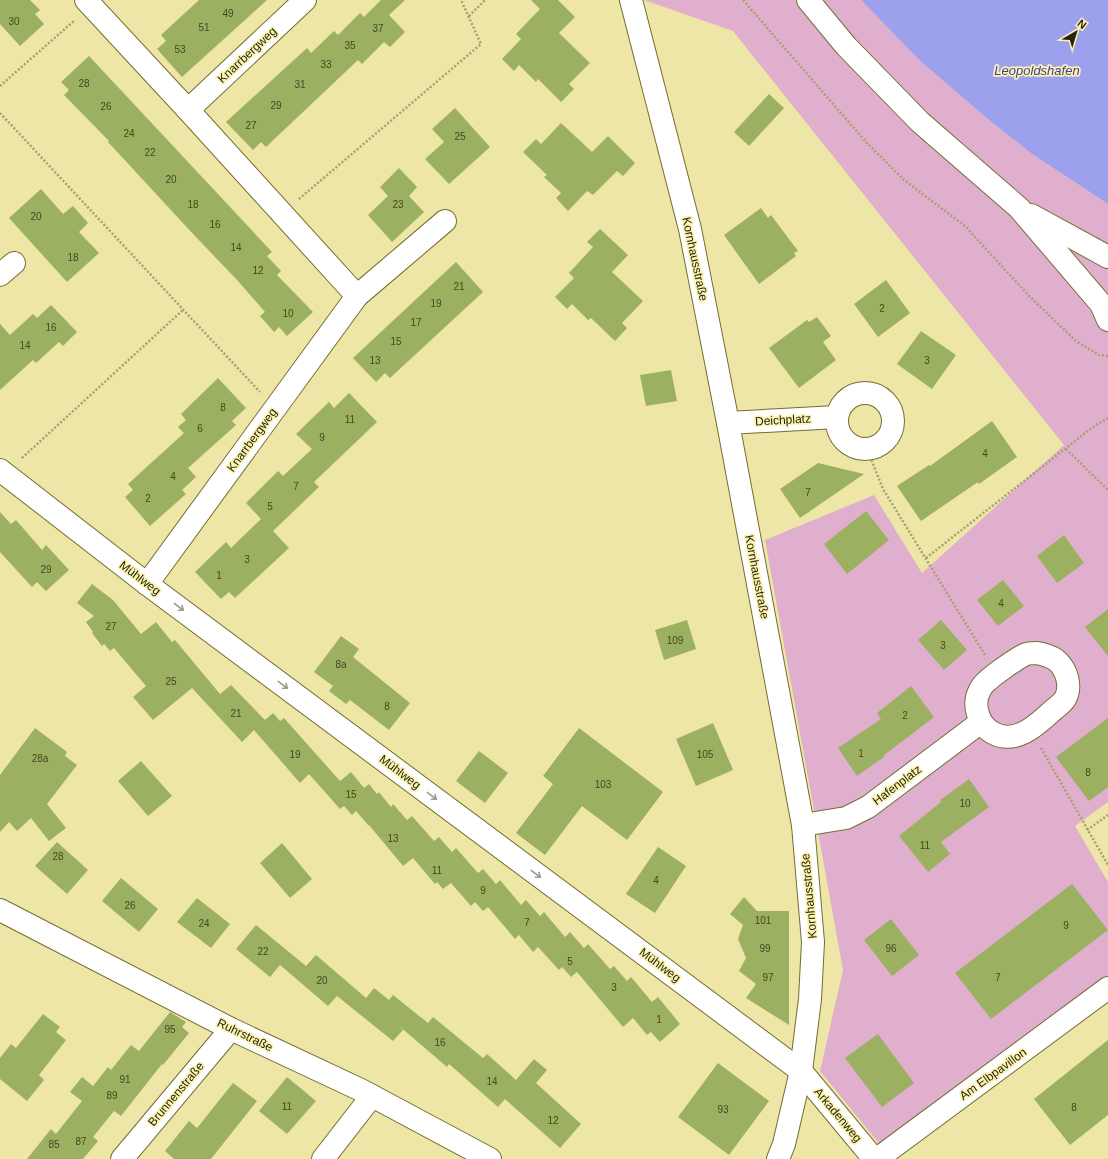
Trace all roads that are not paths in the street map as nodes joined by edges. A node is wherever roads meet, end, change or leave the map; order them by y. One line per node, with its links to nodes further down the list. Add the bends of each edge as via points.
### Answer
1 (305, 0): 5 (street, Knarrbergweg)
2 (631, 0): 12 (street, Kornhausstraße, via 690,229)
3 (808, 0): 6 (street, via 846,46 920,122)
4 (89, 3): 5 (street)
5 (188, 110): 9 (street)
6 (1019, 208): 8 (street); 10 (street, via 1101,304)
7 (445, 221): 9 (street, Knarrbergweg)
8 (1108, 257)
9 (357, 296): 14 (street, Knarrbergweg)
10 (1108, 320)
11 (837, 417): 11 (street, via 838,431 843,438 850,445 867,449 884,442 890,435 894,418 885,400 868,392 849,397 842,403); 12 (street, Deichplatz)
12 (728, 423): 16 (street, Kornhausstraße)
13 (3, 472): 14 (street, Mühlweg)
14 (147, 584): 20 (street, Mühlweg, one-way to 20)
15 (981, 722): 15 (street, via 976,707 981,687 1025,654 1047,655 1056,660 1063,669 1068,690 1064,700 1044,719 1022,734 1002,736 992,733); 16 (street, Hafenplatz, via 868,807 846,818)
16 (803, 824): 20 (street, Kornhausstraße, via 813,942 810,999)
17 (0, 910): 19 (street, Ruhrstraße)
18 (1108, 988): 27 (street, Am Elbpavillon)
19 (231, 1029): 21 (street, Ruhrstraße); 22 (street, Brunnenstraße)
20 (801, 1071): 25 (street, Kornhausstraße, via 784,1144); 26 (street, Arkadenweg)
21 (372, 1096): 23 (street); 24 (street, Ruhrstraße)
22 (122, 1159)
23 (323, 1159)
24 (490, 1159)
25 (778, 1159)
26 (874, 1159)
27 (877, 1159)

